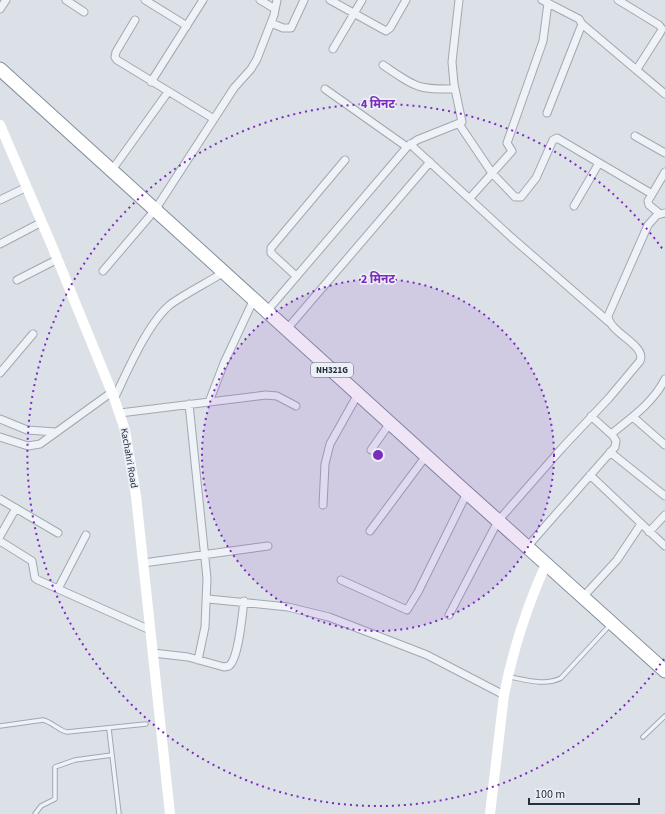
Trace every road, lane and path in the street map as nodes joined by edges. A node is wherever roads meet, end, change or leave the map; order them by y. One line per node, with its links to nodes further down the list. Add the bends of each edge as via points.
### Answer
1 (6, 0): 14 (street)
2 (66, 0): 15 (street)
3 (145, 0): 20 (street)
4 (203, 0): 20 (street)
5 (260, 0): 13 (street)
6 (304, 0): 18 (street, via 291,28)
7 (330, 0): 16 (street)
8 (362, 0): 16 (street)
9 (406, 0): 16 (street, via 388,31)
10 (459, 0): 28 (street, via 452,62)
11 (618, 0): 21 (street, via 659,25)
12 (545, 2): 19 (street, via 579,19); 43 (street, via 543,41 507,143 513,150)
13 (277, 3): 18 (street)
14 (0, 9)
15 (84, 12)
16 (354, 13): 22 (street)
17 (135, 20): 26 (street, via 115,57 124,66)
18 (271, 23): 32 (street, via 257,59)
19 (582, 24): 25 (street); 31 (street)
20 (187, 26): 26 (street)
21 (663, 33): 25 (street)
22 (334, 49)
23 (382, 65): 28 (street, via 420,88)
24 (0, 69): 41 (highway, NH321G)
25 (637, 69): 30 (street)
26 (151, 82): 29 (street)
27 (325, 89): 36 (street)
28 (455, 89): 33 (street, via 462,119)
29 (168, 92): 32 (street); 41 (street)
30 (665, 94)
31 (547, 113)
32 (214, 119): 49 (street)
33 (459, 124): 36 (street); 43 (street)
34 (1, 131): 44 (main road, Kachahri Road)
35 (635, 136): 37 (street)
36 (409, 145): 39 (street); 56 (street)
37 (665, 153)
38 (344, 160): 56 (street, via 271,248 271,253)
39 (430, 162): 46 (street); 61 (street)
40 (599, 163): 43 (street, via 555,138 536,178 520,197 515,197); 45 (street); 48 (street)
41 (112, 170): 49 (highway, NH321G)
42 (665, 172): 45 (street)
43 (492, 173): 46 (street)
44 (27, 187): 47 (street); 51 (main road, Kachahri Road)
45 (652, 194): 50 (street, via 648,201 649,205)
46 (470, 198): 60 (street)
47 (0, 200)
48 (574, 206)
49 (155, 210): 54 (street); 55 (highway, NH321G)
50 (662, 213): 60 (street, via 653,218 648,225 608,316)
51 (42, 222): 52 (street); 53 (main road, Kachahri Road)
52 (0, 244)
53 (58, 260): 57 (street); 66 (main road, Kachahri Road)
54 (103, 271)
55 (224, 272): 58 (highway, NH321G); 66 (street, via 171,304 163,312 135,353)
56 (296, 276): 59 (street)
57 (17, 280)
58 (254, 299): 59 (highway, NH321G); 67 (street)
59 (267, 311): 61 (highway, NH321G)
60 (609, 322): 71 (street, via 639,350 642,359)
61 (287, 329): 65 (highway, NH321G)
62 (33, 334): 63 (street)
63 (0, 373)
64 (664, 385): 72 (street)
65 (358, 394): 74 (highway, NH321G); 86 (street, via 330,444 325,464)
66 (113, 395): 70 (main road, Kachahri Road); 75 (street)
67 (209, 402): 68 (street); 69 (street, via 272,395)
68 (189, 404): 70 (street); 100 (street)
69 (296, 406)
70 (120, 413): 101 (main road, Kachahri Road, via 130,456)
71 (592, 416): 76 (street); 89 (street)
72 (633, 417): 76 (street); 78 (street)
73 (0, 419): 75 (street, via 27,430)
74 (390, 423): 79 (street); 81 (highway, NH321G)
75 (56, 432): 77 (street, via 40,444 32,446)
76 (611, 434): 80 (street, via 616,442)
77 (0, 437)
78 (665, 445)
79 (371, 450)
80 (610, 452): 82 (street); 84 (street)
81 (426, 456): 83 (highway, NH321G); 91 (street)
82 (590, 474): 90 (street); 99 (street)
83 (467, 493): 89 (highway, NH321G); 103 (street, via 407,610)
84 (665, 496)
85 (0, 499): 87 (street)
86 (322, 505)
87 (16, 508): 93 (street); 95 (street)
88 (665, 515): 92 (street)
89 (498, 521): 99 (highway, NH321G); 108 (street)
90 (641, 524): 92 (street); 105 (street, via 617,560)
91 (370, 531)
92 (649, 532): 98 (street)
93 (58, 533)
94 (86, 535): 104 (street)
95 (0, 536)
96 (0, 541): 104 (street, via 32,561 35,578)
97 (268, 546): 100 (street)
98 (665, 546)
99 (527, 547): 102 (highway, NH321G)
100 (204, 554): 101 (street); 106 (street)
101 (143, 563): 110 (main road, Kachahri Road)
102 (546, 564): 105 (highway, NH321G); 114 (main road, via 516,646)
103 (341, 580)
104 (58, 589): 110 (street)
105 (583, 597): 109 (highway, NH321G)
106 (208, 599): 107 (street); 112 (street)
107 (244, 601): 112 (street, via 231,665 224,667); 115 (street, via 288,607 329,617 427,655)
108 (448, 616)
109 (612, 623): 113 (highway, NH321G); 114 (lane, via 561,678 555,681 537,681)
110 (150, 630): 111 (main road, Kachahri Road)
111 (152, 653): 112 (street); 124 (main road, Kachahri Road)
112 (198, 660)
113 (665, 671)
114 (508, 677): 115 (main road)
115 (504, 695): 125 (main road)
116 (665, 716): 120 (lane)
117 (146, 724): 119 (lane)
118 (0, 726): 119 (lane, via 43,720 67,732)
119 (109, 729): 121 (lane)
120 (643, 737)
121 (112, 755): 122 (lane, via 75,760 55,767 55,799 40,806); 123 (lane)
122 (35, 814)
123 (119, 814)
124 (170, 814)
125 (490, 814)

